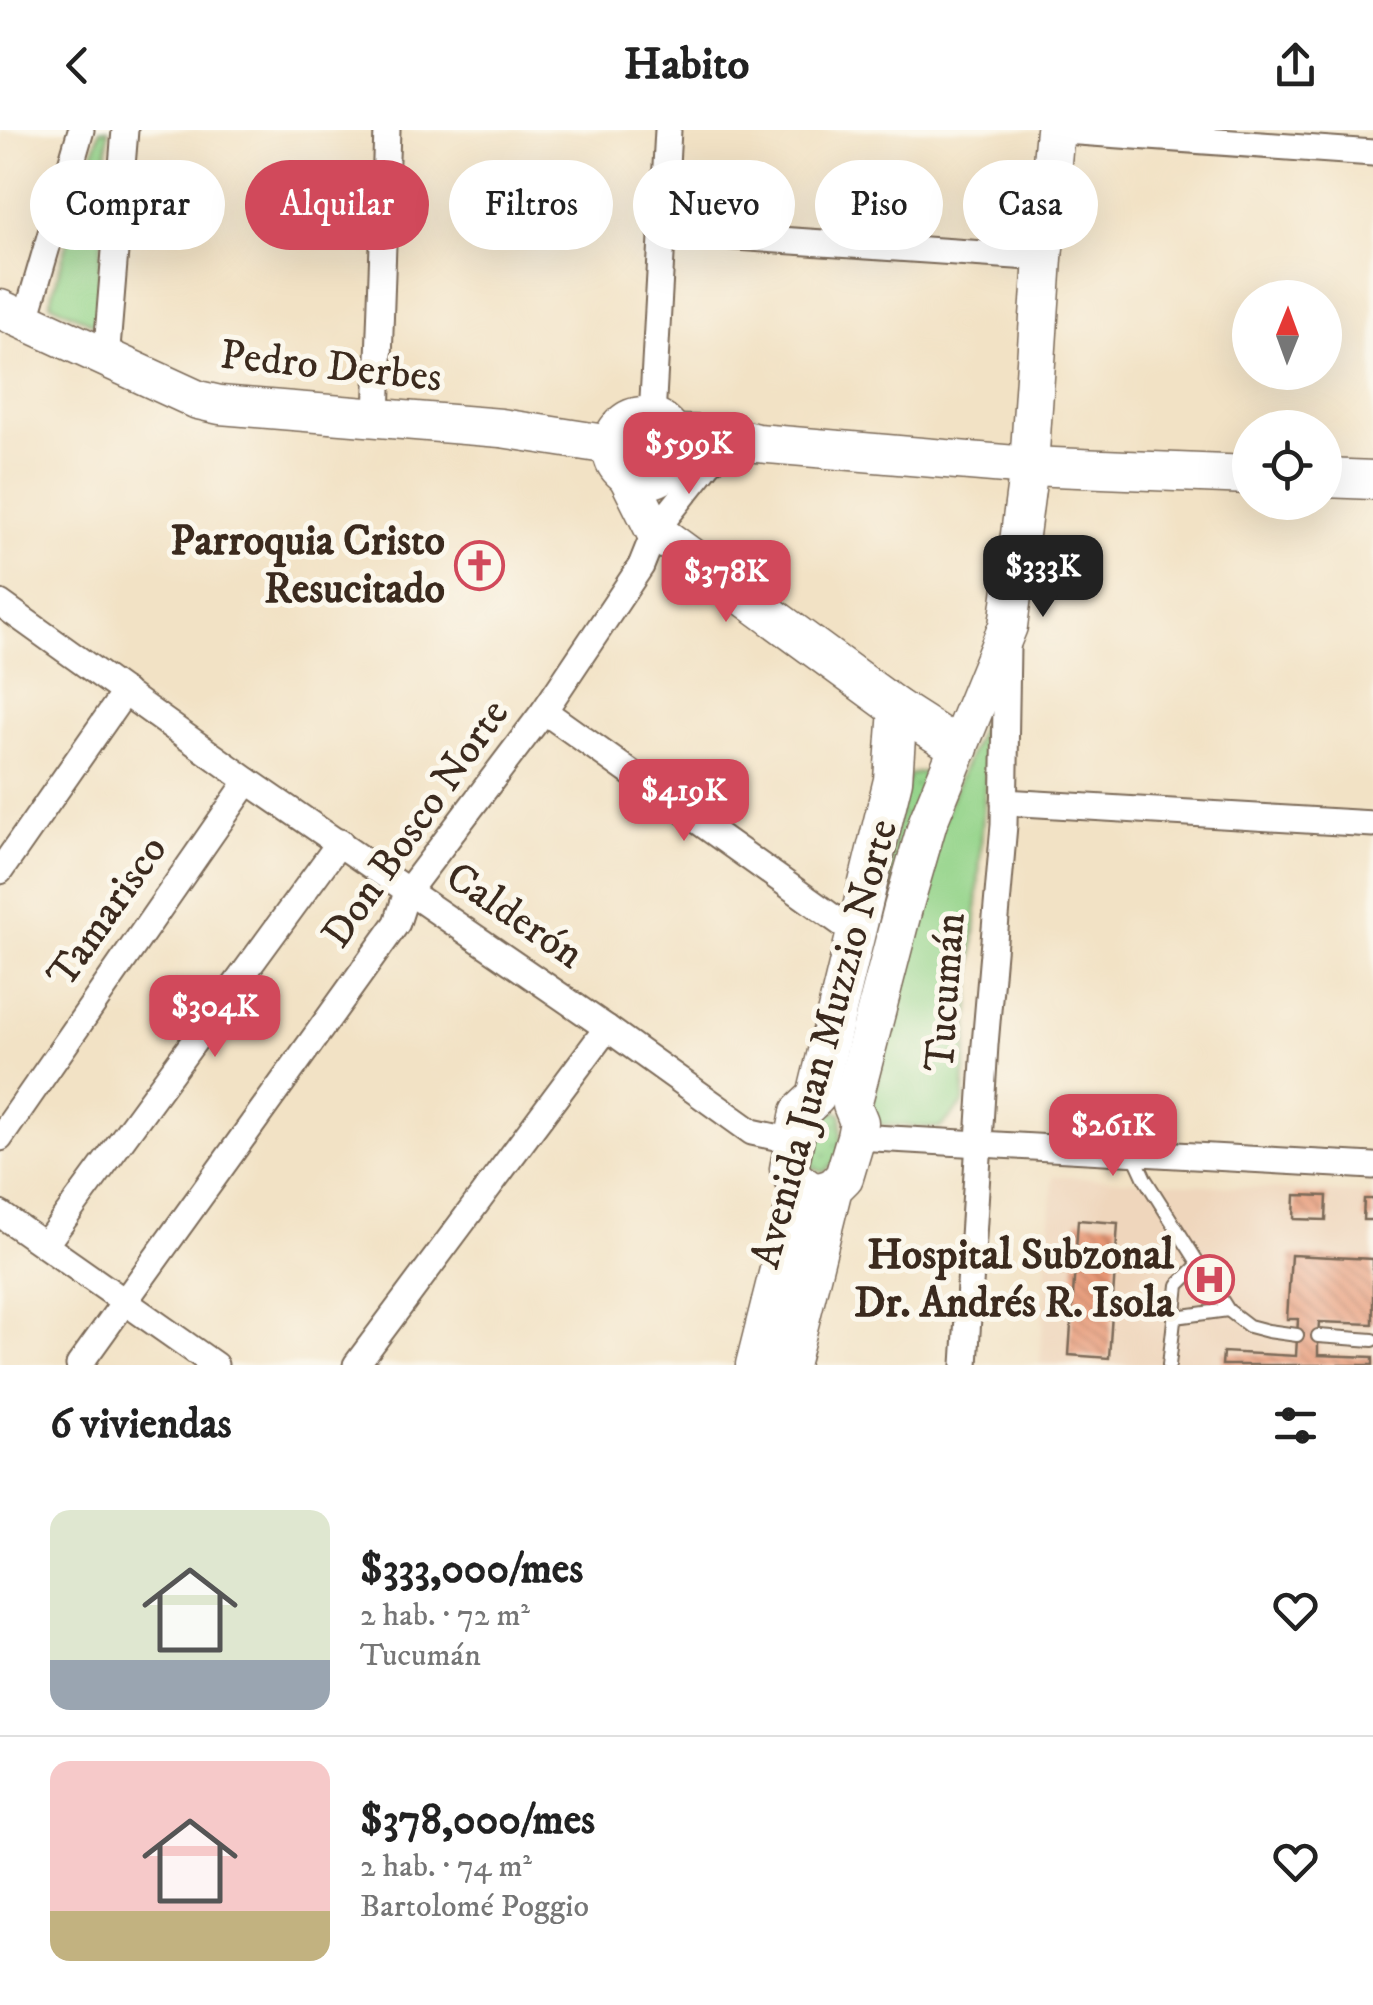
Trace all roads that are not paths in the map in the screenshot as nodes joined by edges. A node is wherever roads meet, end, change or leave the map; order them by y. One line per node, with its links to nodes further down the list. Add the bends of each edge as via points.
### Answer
1 (80, 130): 11 (street)
2 (125, 130): 12 (street)
3 (386, 130): 13 (street)
4 (668, 130): 7 (street)
5 (1054, 130): 6 (street); 10 (main road, Tucumán)
6 (1373, 153)
7 (666, 160)
8 (795, 241): 10 (street)
9 (661, 250): 14 (street)
10 (1042, 258): 17 (main road, Tucumán)
11 (12, 316): 12 (main road, Pedro Derbes)
12 (106, 360): 13 (main road, Pedro Derbes, via 220,405)
13 (377, 417): 16 (main road, Pedro Derbes, via 500,428)
14 (663, 425): 15 (main road); 16 (main road, via 636,417 624,422 615,434); 16 (main road, via 677,448 666,472 641,480)
15 (757, 444): 17 (main road); 21 (street, Don Bosco Norte, via 724,451 709,463)
16 (619, 461): 21 (main road)
17 (1029, 466): 18 (main road); 23 (main road, Tucumán)
18 (1232, 474)
19 (1342, 479): 20 (main road)
20 (1373, 480)
21 (656, 531): 25 (main road); 26 (street, Don Bosco Norte, via 641,566)
22 (1, 607): 24 (street, Calderón)
23 (1008, 626): 27 (main road, Tucumán); 29 (street, Tucumán)
24 (125, 692): 28 (street, Calderón); 32 (street)
25 (898, 709): 27 (main road); 34 (main road, Avenida Juan Muzzio Norte, via 892,780)
26 (544, 711): 33 (street, Don Bosco Norte); 34 (street)
27 (958, 748): 36 (main road, Avenida Juan Muzzio Norte, via 928,822)
28 (248, 781): 31 (street, Calderón); 37 (street, Tamarisco)
29 (1004, 802): 30 (street); 39 (street, Tucumán)
30 (1373, 824)
31 (340, 842): 33 (street, Calderón); 44 (street)
32 (0, 870)
33 (408, 892): 35 (street, Calderón); 46 (street, Don Bosco Norte, via 396,924)
34 (855, 933): 36 (main road, Avenida Juan Muzzio Norte)
35 (607, 1028): 38 (street, Calderón, via 752,1132); 54 (street)
36 (841, 1113): 38 (main road, Avenida Juan Muzzio Norte, via 800,1112); 39 (street); 42 (main road, Avenida Juan Muzzio Norte, via 844,1177)
37 (0, 1138)
38 (794, 1141): 42 (main road, Avenida Juan Muzzio Norte, via 793,1178)
39 (980, 1144): 40 (street); 57 (street, Tucumán)
40 (1133, 1153): 41 (street); 45 (lane)
41 (1373, 1166)
42 (817, 1187): 55 (main road, Avenida Juan Muzzio Norte); 56 (main road, Avenida Juan Muzzio Norte)
43 (0, 1214): 44 (street)
44 (45, 1245): 46 (street)
45 (1199, 1264): 47 (lane); 48 (lane, via 1178,1285)
46 (125, 1302): 52 (street, Don Bosco Norte); 53 (street)
47 (1228, 1310): 48 (lane); 49 (lane, via 1249,1326)
48 (1174, 1317): 58 (lane)
49 (1298, 1335)
50 (1318, 1336): 51 (lane)
51 (1373, 1340)
52 (78, 1365)
53 (215, 1365)
54 (356, 1365)
55 (755, 1365)
56 (789, 1365)
57 (965, 1365)
58 (1169, 1365)

